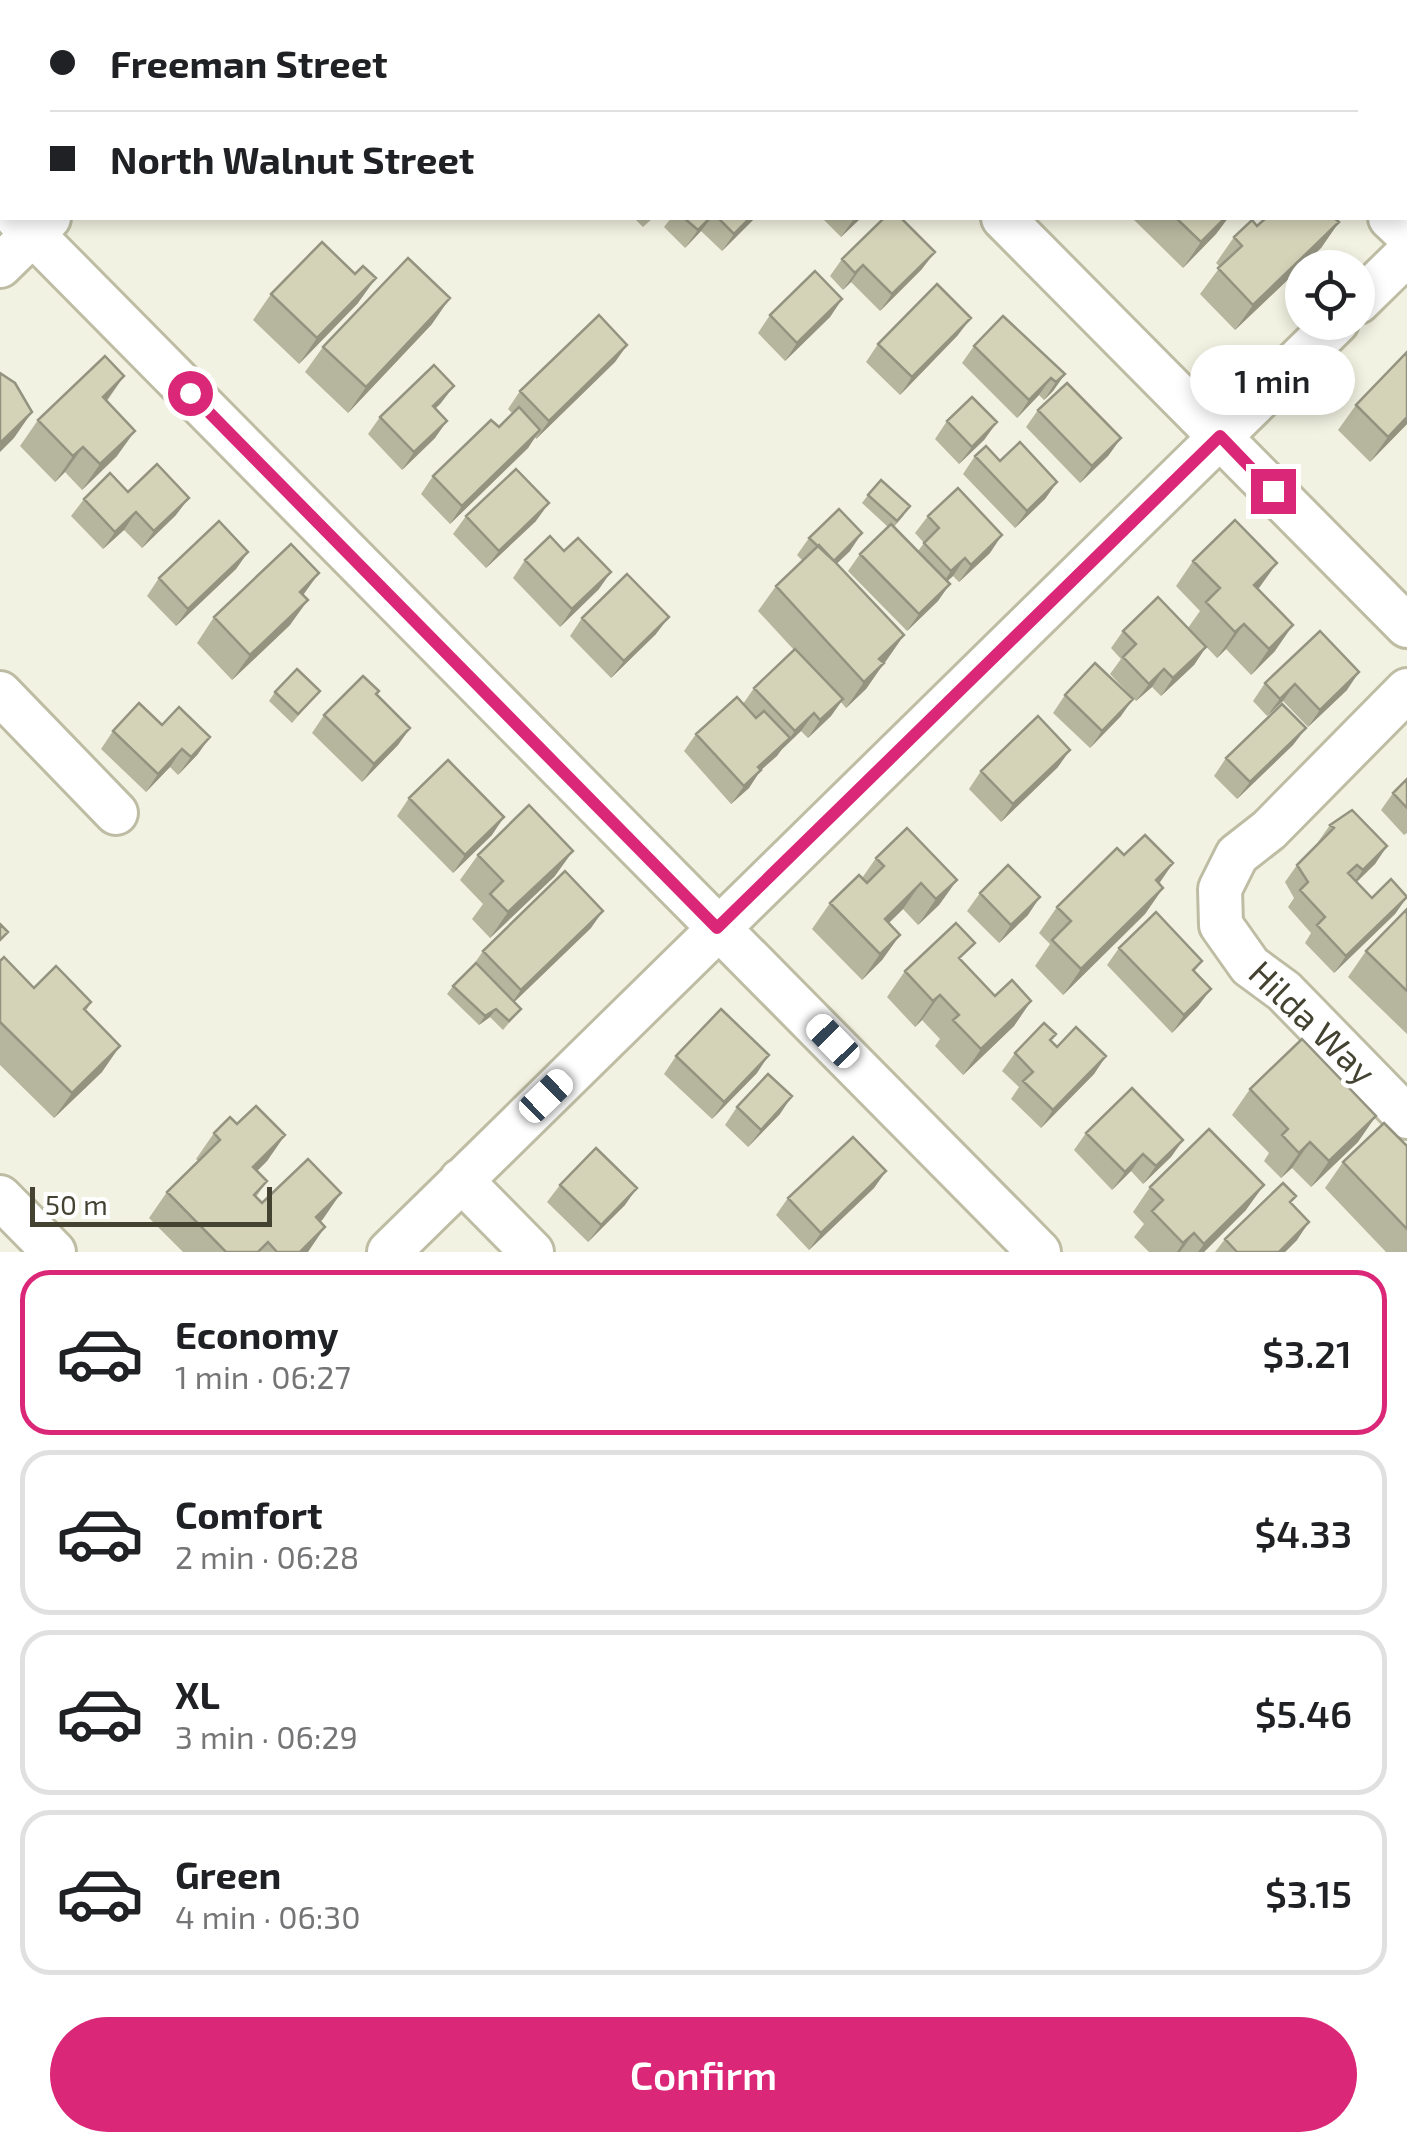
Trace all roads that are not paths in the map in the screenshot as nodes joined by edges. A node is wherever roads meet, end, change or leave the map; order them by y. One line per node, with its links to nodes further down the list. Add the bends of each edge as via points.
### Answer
1 (1005, 220): 7 (street)
2 (33, 223): 4 (street); 12 (street)
3 (1407, 254): 5 (street)
4 (0, 266)
5 (1375, 285)
6 (1319, 340): 7 (street)
7 (1220, 436): 8 (street); 12 (street)
8 (1407, 626)
9 (1407, 690): 13 (street, Hilda Way, via 1237,855 1220,889 1221,925 1250,966)
10 (0, 693): 11 (street)
11 (116, 814)
12 (717, 928): 14 (street); 19 (street)
13 (1407, 1117)
14 (461, 1180): 17 (street); 18 (street)
15 (0, 1197): 16 (street)
16 (54, 1252)
17 (389, 1252)
18 (532, 1252)
19 (1039, 1252)

